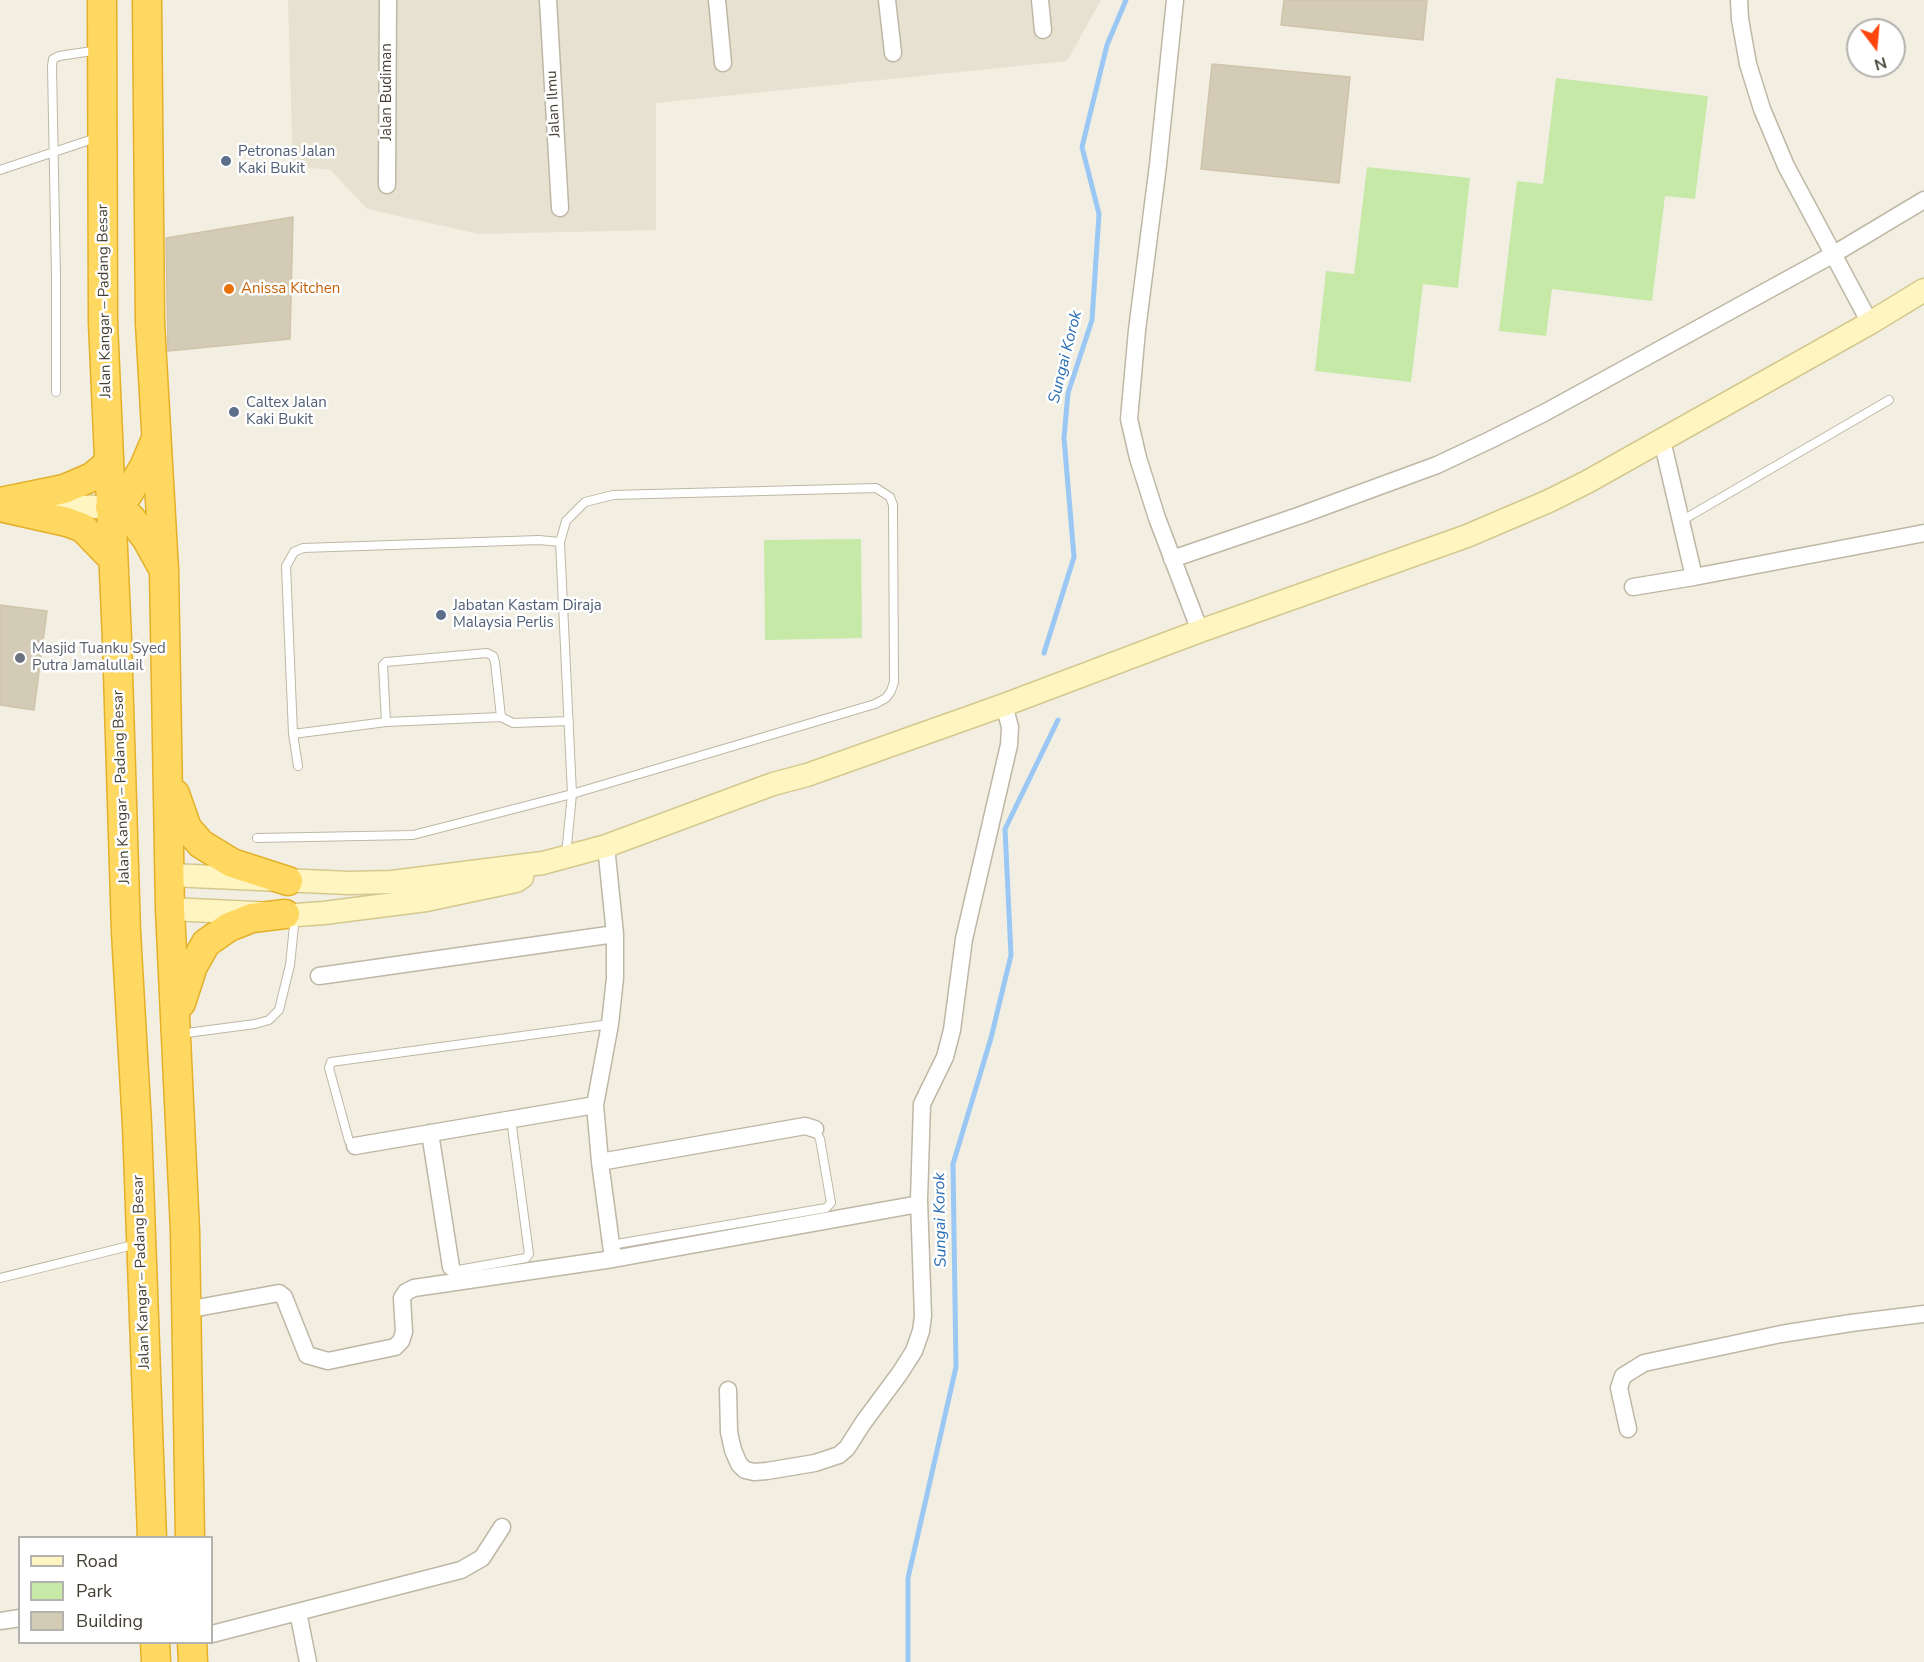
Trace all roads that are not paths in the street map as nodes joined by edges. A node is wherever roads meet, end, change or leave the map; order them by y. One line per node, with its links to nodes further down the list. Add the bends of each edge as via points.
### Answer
1 (102, 0): 11 (highway, Jalan Kangar – Padang Besar)
2 (147, 0): 23 (highway)
3 (388, 0): 17 (street, Jalan Budiman)
4 (548, 0): 19 (street, Jalan Ilmu)
5 (717, 0): 13 (street)
6 (887, 0): 12 (street)
7 (1040, 0): 10 (street)
8 (1175, 0): 36 (street, via 1129,419)
9 (1739, 0): 20 (street, via 1748,64 1762,109 1786,166)
10 (1043, 30)
11 (102, 49): 14 (highway, Jalan Kangar – Padang Besar); 15 (lane, via 53,59)
12 (893, 53)
13 (723, 63)
14 (104, 135): 15 (lane); 22 (highway, Jalan Kangar – Padang Besar)
15 (53, 152): 16 (lane); 25 (lane)
16 (0, 170)
17 (387, 185)
18 (1924, 200): 20 (street)
19 (560, 208)
20 (1834, 254): 24 (street); 36 (street, via 1544,413 1437,465)
21 (1924, 290): 24 (street)
22 (103, 322): 23 (highway); 29 (highway, Jalan Kangar – Padang Besar)
23 (150, 323): 27 (highway)
24 (1870, 323): 28 (street)
25 (56, 392)
26 (1889, 400): 32 (lane)
27 (156, 437): 31 (highway, via 128,494); 37 (highway)
28 (1662, 440): 32 (street); 40 (street, via 1550,501 1467,536)
29 (109, 463): 30 (highway, via 92,477 64,489); 31 (highway, Jalan Kangar – Padang Besar)
30 (0, 505): 31 (street); 35 (highway, via 83,528)
31 (110, 507): 35 (highway, Jalan Kangar – Padang Besar); 37 (highway, via 130,517)
32 (1681, 521): 38 (street)
33 (1924, 533): 38 (street)
34 (560, 542): 43 (lane); 45 (lane, via 303,548 294,552 286,566); 48 (lane, via 566,521 585,502 613,495 876,488 890,497 893,505 894,682 886,698)
35 (112, 558): 50 (highway, Jalan Kangar – Padang Besar)
36 (1172, 559): 40 (street)
37 (164, 570): 47 (highway)
38 (1694, 578): 39 (street)
39 (1633, 587)
40 (1200, 631): 41 (street)
41 (1004, 705): 51 (street); 69 (street, via 1010,727 1009,745 964,939 952,1030 945,1057 922,1104)
42 (501, 717): 43 (lane, via 513,723); 44 (lane); 44 (lane, via 495,662 487,653 386,662)
43 (569, 721): 48 (lane)
44 (386, 722): 45 (lane)
45 (293, 734): 46 (lane)
46 (298, 766)
47 (168, 775): 54 (highway, via 187,828 201,844 232,863); 55 (highway)
48 (572, 794): 49 (lane, via 413,835); 52 (lane)
49 (257, 838)
50 (123, 840): 55 (highway, via 132,860); 57 (highway, Jalan Kangar – Padang Besar)
51 (606, 846): 52 (street); 58 (street)
52 (566, 858): 53 (street)
53 (543, 864): 54 (street, via 392,882); 56 (street, via 516,881 470,891 378,907)
54 (288, 881): 55 (street)
55 (164, 891): 56 (street); 57 (highway, via 144,896); 61 (highway)
56 (290, 915): 61 (highway, via 252,918 229,927 206,943 193,966); 61 (lane, via 290,965 279,1010 269,1020)
57 (126, 932): 64 (highway, Jalan Kangar – Padang Besar)
58 (615, 934): 59 (street); 60 (street)
59 (320, 976)
60 (610, 1024): 62 (street); 67 (lane, via 331,1062 329,1068 349,1141)
61 (176, 1028): 73 (highway)
62 (595, 1105): 63 (street); 68 (street)
63 (511, 1119): 66 (street); 72 (lane, via 530,1254 526,1258 458,1270)
64 (137, 1125): 70 (highway, Jalan Kangar – Padang Besar); 73 (highway, via 145,1098 153,1092 161,1096 173,1233)
65 (815, 1129): 68 (street, via 805,1126); 71 (lane, via 831,1203 826,1208)
66 (430, 1133): 67 (street); 72 (street)
67 (355, 1146)
68 (600, 1162): 71 (street)
69 (919, 1204): 71 (street); 77 (street, via 921,1331 914,1351 847,1448 815,1463 745,1470 731,1441)
70 (141, 1243): 74 (lane); 80 (highway, Jalan Kangar – Padang Besar)
71 (612, 1252): 75 (street, via 414,1288 402,1299 404,1332 395,1347 328,1361 307,1355 279,1293)
72 (451, 1267)
73 (186, 1270): 75 (highway)
74 (0, 1278)
75 (186, 1311): 81 (highway)
76 (1924, 1314): 78 (street, via 1781,1334 1644,1363 1623,1376 1619,1388)
77 (728, 1390)
78 (1628, 1429)
79 (502, 1527): 82 (street, via 482,1558 461,1570)
80 (152, 1536)
81 (190, 1536)
82 (298, 1612): 85 (street); 90 (street)
83 (18, 1618): 84 (street)
84 (0, 1621)
85 (213, 1634)
86 (155, 1644): 88 (highway)
87 (192, 1644): 89 (highway)
88 (156, 1662)
89 (193, 1662)
90 (308, 1662)

